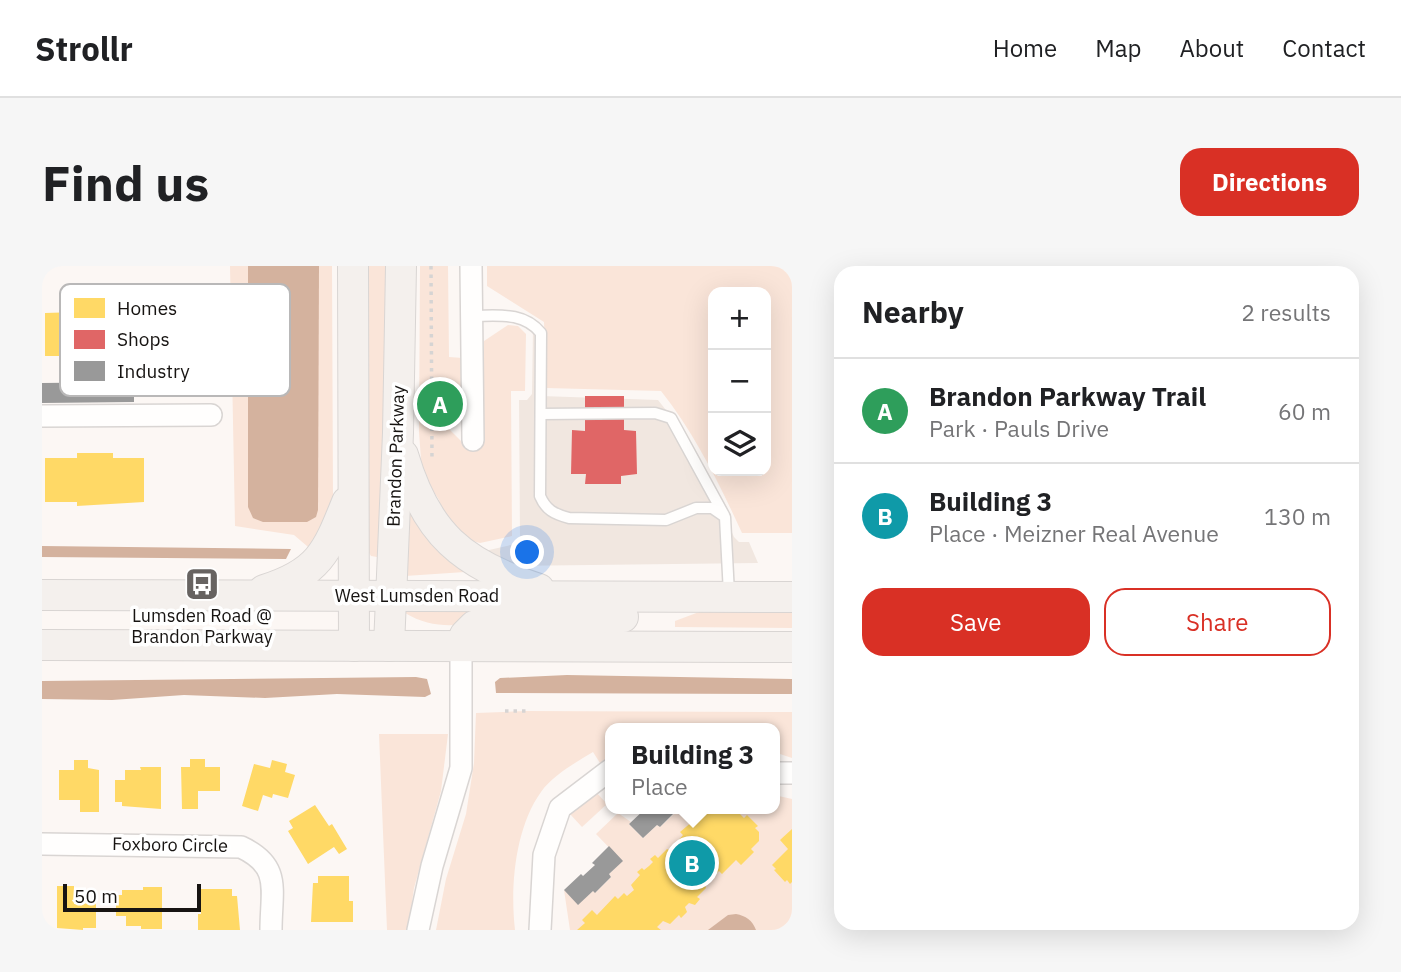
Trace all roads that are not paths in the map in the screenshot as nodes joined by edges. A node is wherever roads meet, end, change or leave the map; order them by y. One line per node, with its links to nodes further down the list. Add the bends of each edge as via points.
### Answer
1 (353, 266): 10 (main road)
2 (401, 266): 8 (main road, Brandon Parkway)
3 (471, 266): 4 (street)
4 (471, 316): 5 (lane, via 517,316 533,323 541,333); 9 (street)
5 (541, 414): 11 (lane, via 655,413 671,418); 11 (lane, via 540,496 555,514 666,520 696,508 712,508)
6 (211, 415): 7 (street)
7 (42, 416)
8 (398, 433): 15 (main road, Brandon Parkway); 16 (main road, via 419,499 437,529 470,559 494,573)
9 (473, 440)
10 (352, 488): 13 (main road, via 319,561 281,585); 14 (main road)
11 (725, 517): 17 (lane)
12 (42, 595): 13 (main road, West Lumsden Road)
13 (245, 595): 14 (main road, West Lumsden Road)
14 (353, 596): 15 (main road, West Lumsden Road); 20 (main road)
15 (391, 597): 16 (main road, West Lumsden Road); 21 (main road, Brandon Parkway)
16 (563, 597): 17 (main road, West Lumsden Road)
17 (716, 597): 18 (main road, West Lumsden Road); 22 (main road, via 664,616 501,618 474,626)
18 (792, 597)
19 (42, 645): 20 (main road)
20 (354, 646): 21 (main road)
21 (388, 646): 22 (main road)
22 (461, 646): 23 (main road); 27 (street, via 461,768)
23 (792, 647)
24 (605, 774): 28 (street, via 560,808 544,855)
25 (42, 844): 26 (street, Foxboro Circle, via 241,847 258,855 270,871)
26 (271, 930)
27 (418, 930)
28 (540, 930)

